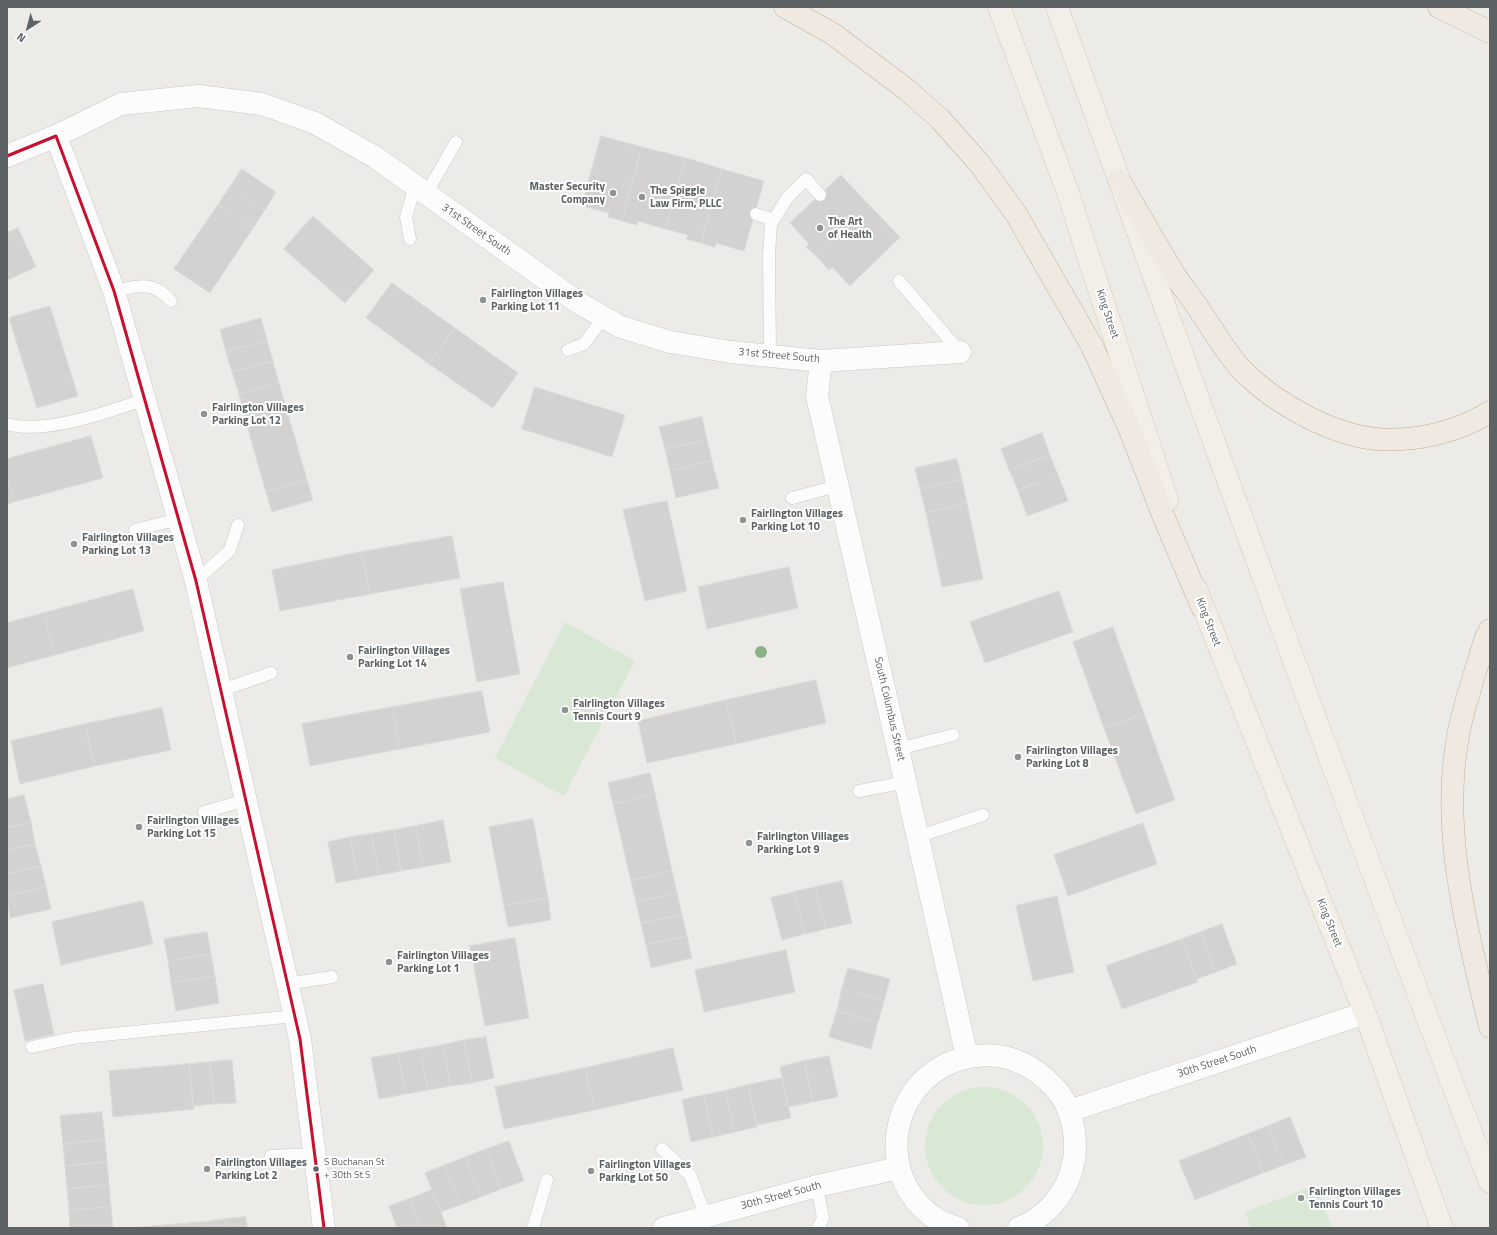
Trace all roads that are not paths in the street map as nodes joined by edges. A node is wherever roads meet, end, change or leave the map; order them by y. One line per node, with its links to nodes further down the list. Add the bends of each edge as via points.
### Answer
1 (785, 7): 32 (highway, via 833,34 906,89 940,119 980,164 1016,214 1092,346 1130,430 1164,520)
2 (998, 7): 32 (main road, King Street, via 1067,190)
3 (1057, 7): 9 (main road)
4 (1440, 7): 5 (highway)
5 (1490, 32)
6 (56, 136): 8 (street, 31st Street South); 10 (street, 31st Street South, via 121,104 198,96 262,104 315,123 375,158); 16 (street)
7 (456, 142): 10 (lane)
8 (7, 156)
9 (1119, 180): 24 (highway, via 1176,278 1221,343 1244,372 1267,393 1327,426 1377,439 1407,439 1446,432); 57 (main road, via 1233,496)
10 (421, 190): 14 (lane, via 406,217); 18 (street, 31st Street South)
11 (820, 195): 13 (lane, via 806,179 787,198)
12 (756, 214): 13 (lane)
13 (773, 220): 21 (lane, via 769,255)
14 (410, 239)
15 (900, 281): 20 (lane)
16 (114, 291): 17 (lane, via 141,286 162,290); 23 (street)
17 (171, 302)
18 (603, 318): 19 (lane, via 584,344); 21 (street, 31st Street South, via 621,327 670,342)
19 (568, 350)
20 (960, 352): 22 (street, 31st Street South)
21 (770, 356): 22 (street, 31st Street South)
22 (821, 361): 26 (street, South Columbus Street, via 817,396)
23 (145, 400): 25 (lane, via 43,428 20,428); 28 (street)
24 (1490, 412)
25 (7, 424)
26 (837, 486): 27 (lane); 37 (street, South Columbus Street)
27 (792, 498)
28 (179, 519): 30 (lane); 31 (street)
29 (238, 525): 31 (lane, via 230,550)
30 (135, 530)
31 (196, 581): 35 (street)
32 (1202, 607): 46 (main road, King Street)
33 (1490, 630): 48 (highway, via 1458,736 1454,826 1460,898)
34 (271, 673): 35 (lane)
35 (222, 690): 40 (street)
36 (953, 735): 37 (lane)
37 (898, 749): 38 (street, South Columbus Street)
38 (906, 782): 39 (lane); 43 (street, South Columbus Street)
39 (859, 791)
40 (246, 800): 41 (lane); 45 (street)
41 (204, 812)
42 (983, 815): 43 (lane)
43 (917, 837): 50 (street, South Columbus Street)
44 (332, 977): 45 (lane)
45 (286, 984): 47 (street)
46 (1365, 1013): 51 (street, 30th Street South); 66 (main road, King Street)
47 (295, 1016): 49 (lane, via 73,1038); 53 (street)
48 (1490, 1027)
49 (32, 1047)
50 (967, 1057): 51 (street, via 1002,1056 1028,1066 1041,1074 1059,1092); 55 (street, via 935,1070 911,1096 901,1114 898,1127 896,1150)
51 (1070, 1111): 65 (street, via 1076,1145 1074,1164 1066,1187 1051,1207)
52 (662, 1149): 59 (lane, via 690,1175)
53 (314, 1154): 54 (lane); 60 (street)
54 (271, 1156)
55 (899, 1168): 58 (street, 30th Street South); 64 (street, via 908,1189 922,1207 939,1221)
56 (547, 1180): 61 (lane)
57 (1490, 1182)
58 (817, 1186): 59 (street, 30th Street South); 63 (lane, via 823,1218)
59 (706, 1217): 62 (street, 30th Street South)
60 (324, 1228)
61 (533, 1228)
62 (664, 1228)
63 (818, 1228)
64 (958, 1228)
65 (1020, 1228)
66 (1442, 1228)

